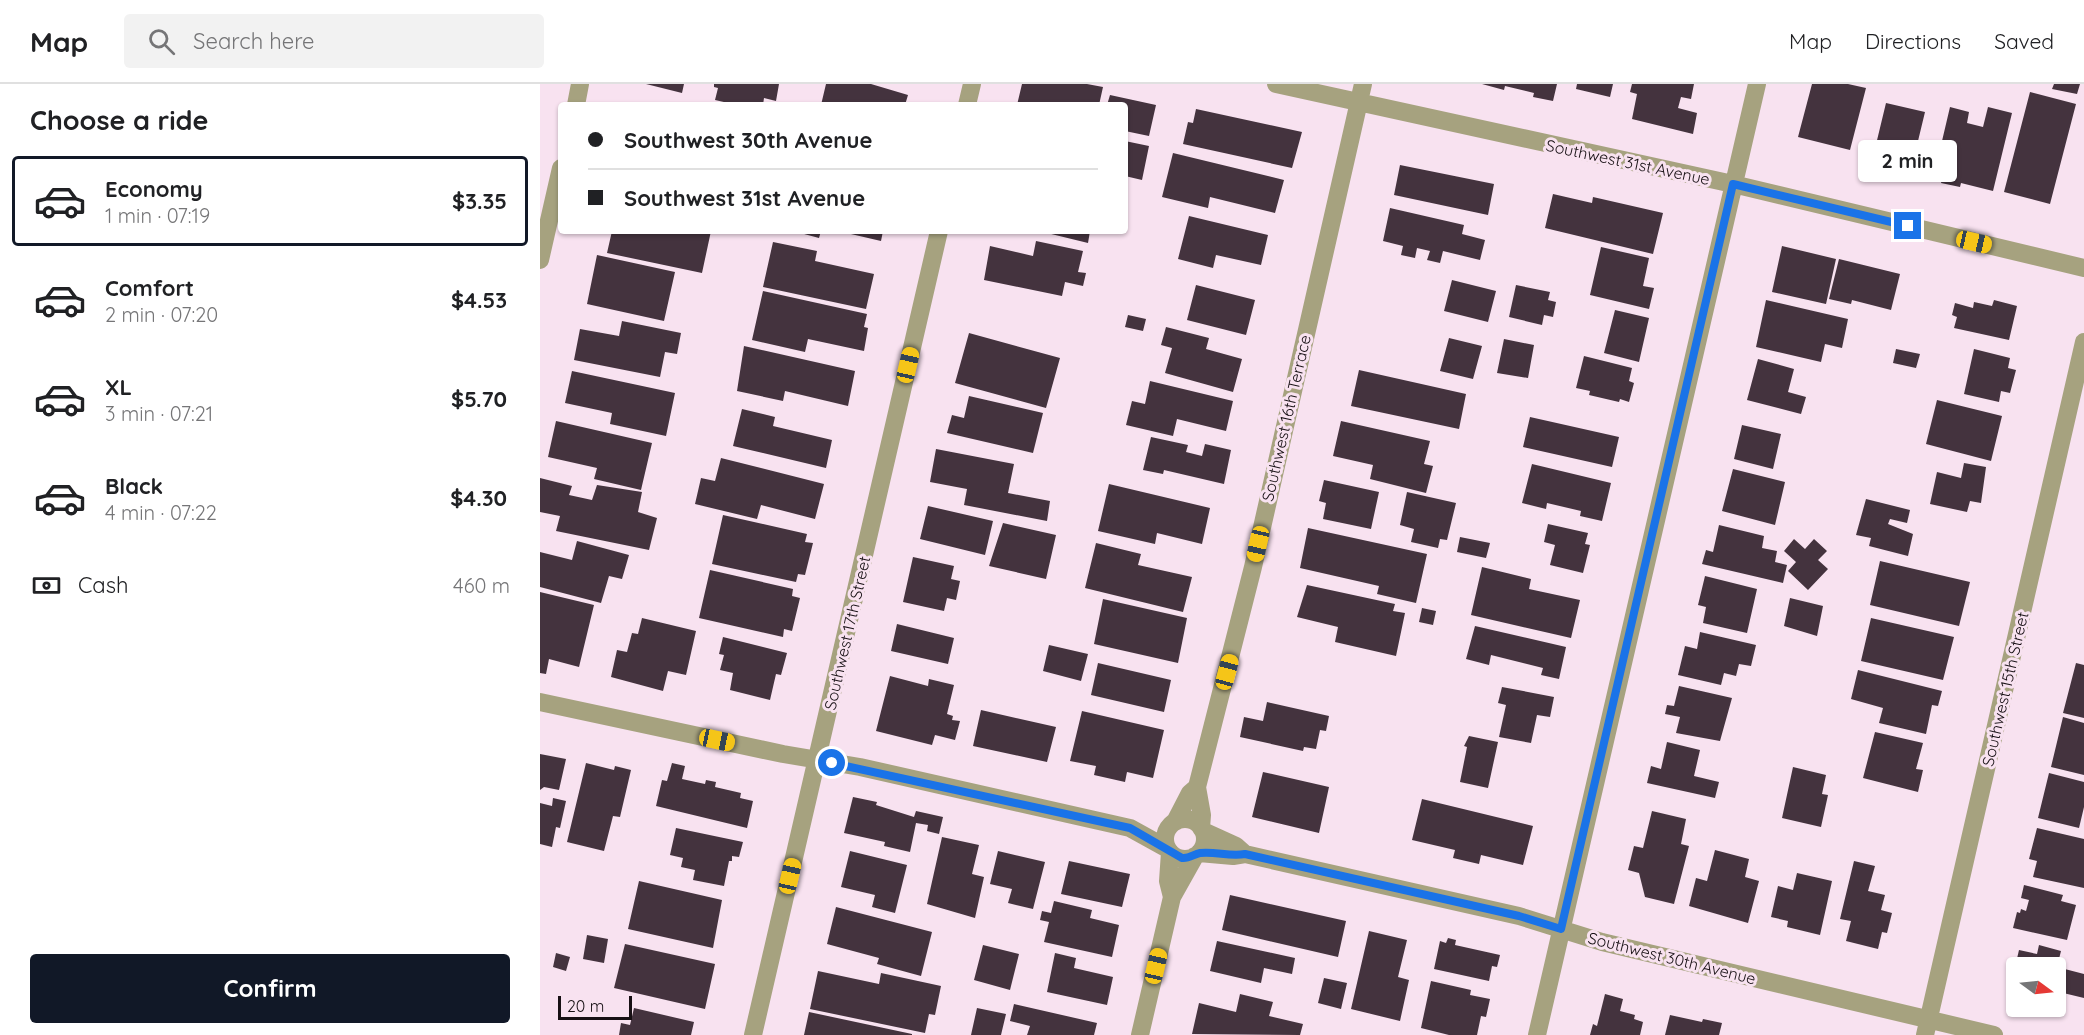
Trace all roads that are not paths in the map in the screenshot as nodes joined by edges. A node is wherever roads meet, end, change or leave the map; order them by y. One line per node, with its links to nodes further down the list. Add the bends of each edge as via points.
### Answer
1 (580, 84): 6 (street)
2 (972, 84): 7 (street)
3 (1276, 84): 8 (street, Southwest 31st Avenue)
4 (1363, 84): 8 (street, Southwest 16th Terrace)
5 (1756, 84): 10 (street)
6 (577, 102)
7 (968, 102)
8 (1358, 102): 10 (street, Southwest 31st Avenue); 17 (street, Southwest 16th Terrace, via 1242,611)
9 (558, 181): 12 (street)
10 (1733, 184): 13 (street, Southwest 31st Avenue); 25 (street)
11 (938, 234): 16 (street, Southwest 17th Street)
12 (540, 260)
13 (2084, 268)
14 (2084, 342): 26 (street, Southwest 15th Street)
15 (540, 702): 16 (street)
16 (818, 760): 19 (street); 27 (street, Southwest 17th Street)
17 (1197, 787): 18 (street, Southwest 16th Terrace); 20 (street, Southwest 16th Terrace)
18 (1173, 823): 19 (street); 20 (street, via 1186,819); 21 (street, via 1166,836)
19 (1130, 828): 21 (street)
20 (1202, 830): 22 (street, Southwest 30th Avenue); 23 (street, via 1204,843)
21 (1169, 851): 23 (street, via 1182,858); 24 (street)
22 (1245, 854): 23 (street, Southwest 30th Avenue); 25 (street, Southwest 30th Avenue)
23 (1197, 855): 24 (street)
24 (1172, 897): 28 (street)
25 (1561, 929): 26 (street, Southwest 30th Avenue); 29 (street)
26 (1927, 1028): 30 (street, Southwest 30th Avenue)
27 (753, 1035)
28 (1140, 1035)
29 (1537, 1035)
30 (1994, 1035)

